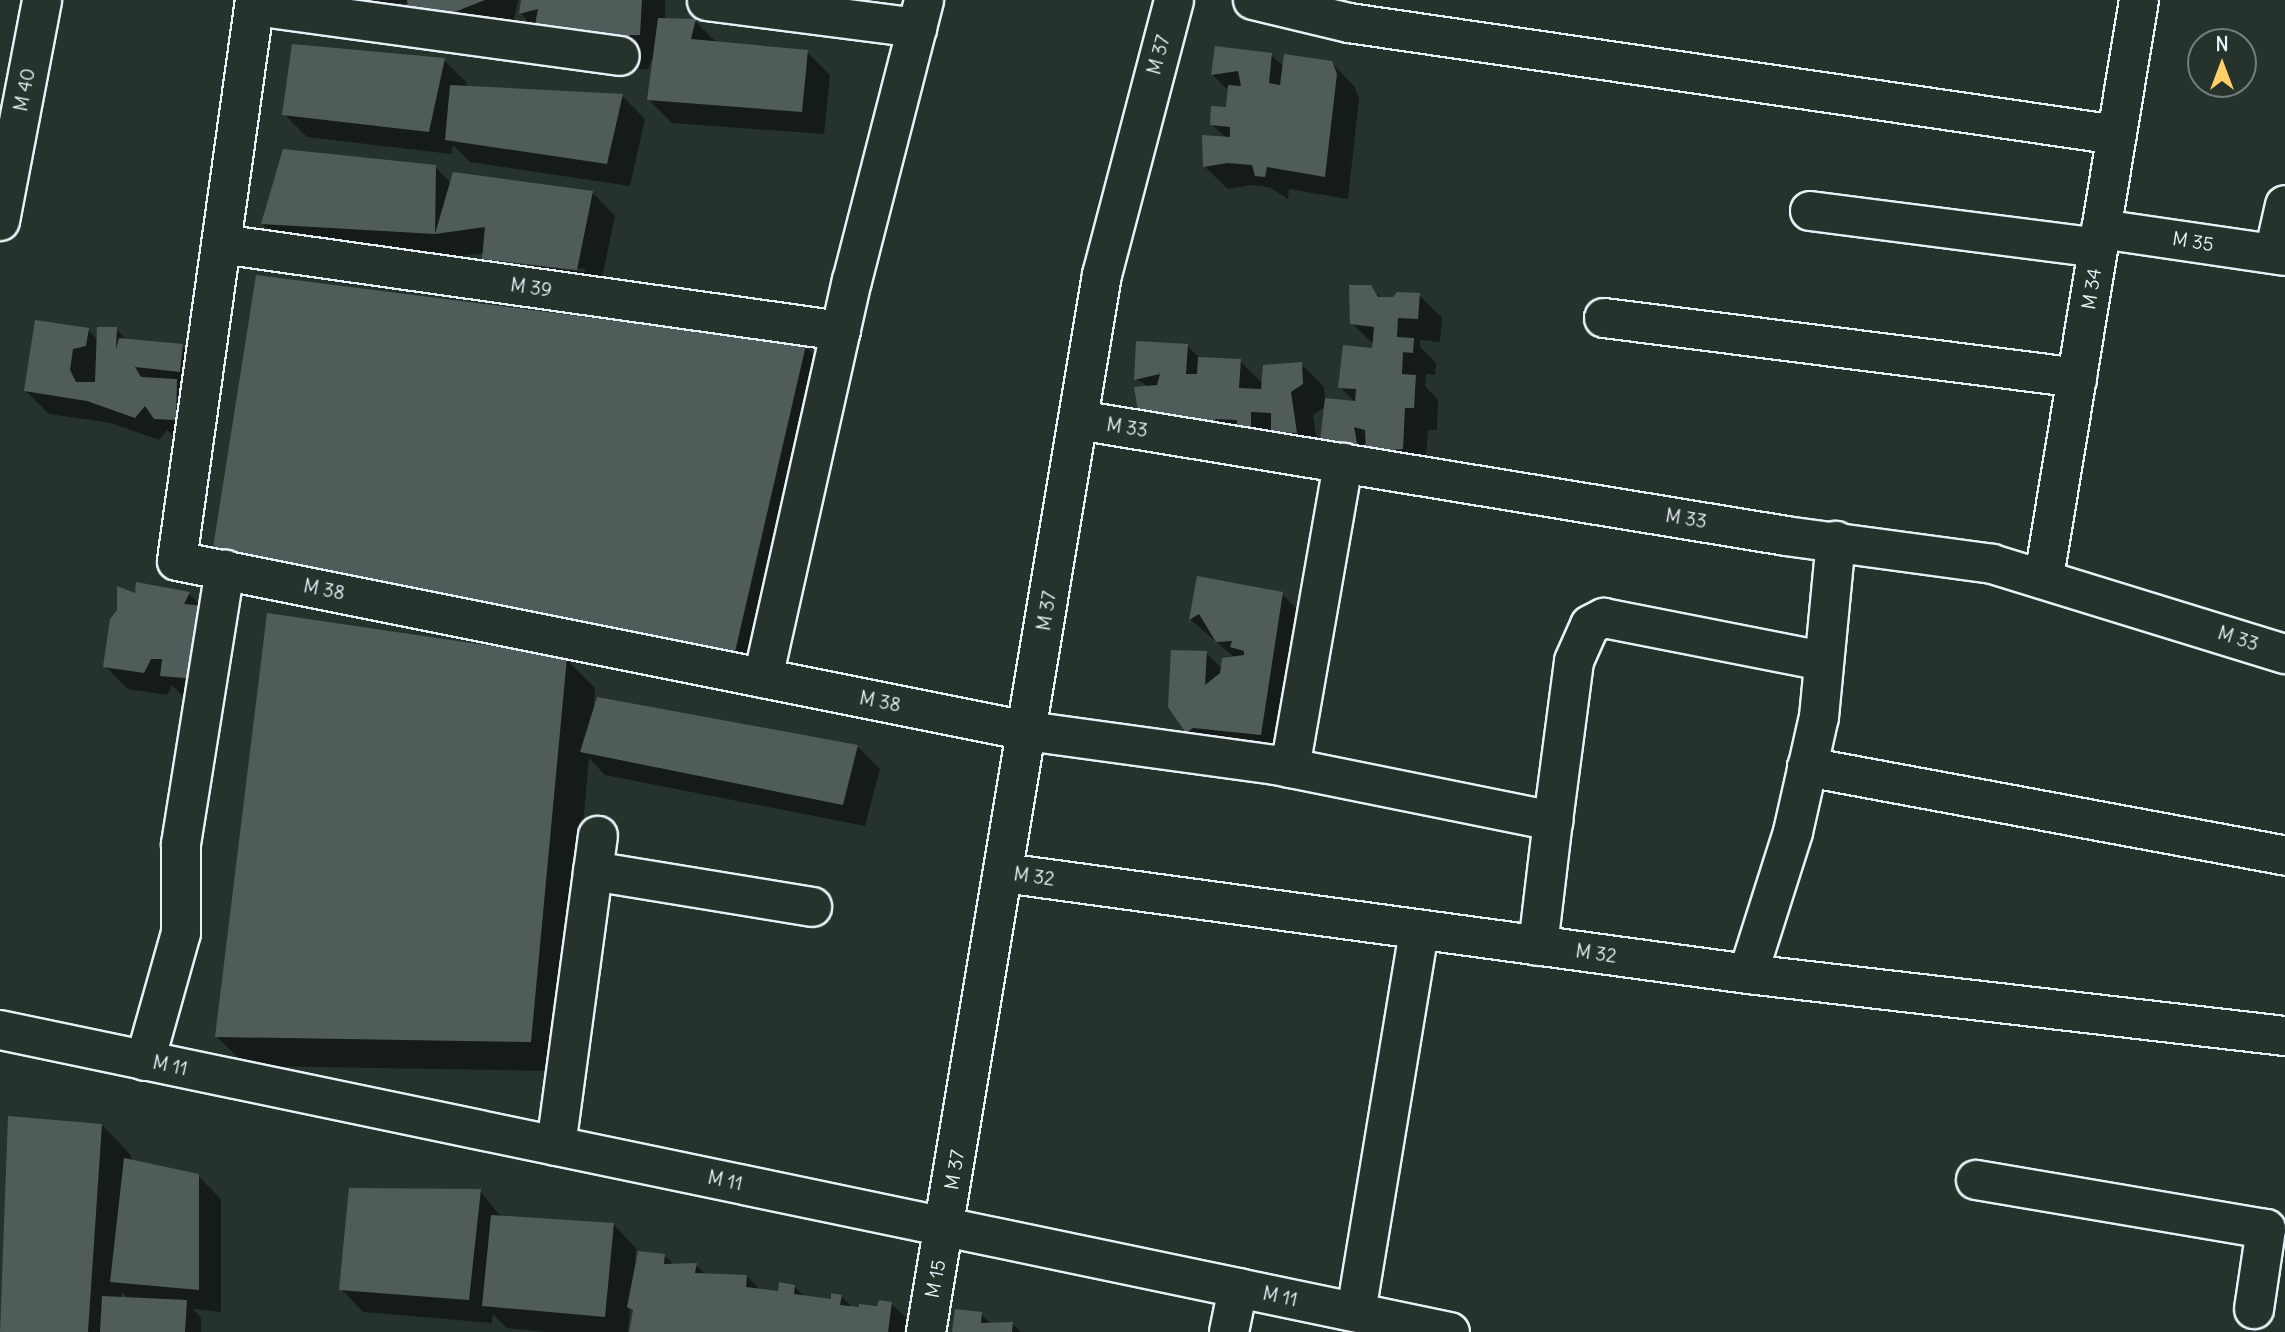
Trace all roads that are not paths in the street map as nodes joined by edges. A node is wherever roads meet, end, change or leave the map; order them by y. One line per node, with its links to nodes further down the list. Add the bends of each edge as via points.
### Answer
1 (42, 0): 12 (street, M 40)
2 (1174, 0): 19 (street, M 37, via 1102,275)
3 (1253, 0): 9 (street, via 1349,23)
4 (2139, 0): 9 (street, M 34)
5 (707, 1): 7 (street)
6 (255, 3): 8 (street); 14 (street, M 38)
7 (921, 14): 17 (street)
8 (620, 56)
9 (2117, 135): 13 (street, M 34)
10 (2285, 205): 15 (street)
11 (1810, 211): 13 (street, M 35)
12 (0, 220)
13 (2100, 238): 15 (street, M 35); 18 (street, M 34)
14 (221, 244): 17 (street, M 39); 22 (street, M 38, via 177,561)
15 (2279, 255)
16 (1604, 318): 18 (street)
17 (841, 331): 26 (street)
18 (2077, 378): 23 (street, M 34)
19 (1078, 420): 20 (street, M 33); 27 (street, M 37)
20 (1343, 463): 21 (street, M 33); 29 (street)
21 (1836, 541): 23 (street, M 33, via 1992,564); 25 (street)
22 (225, 570): 26 (street, M 38); 39 (street, via 181,844 181,933)
23 (2044, 578): 24 (street, M 33)
24 (2285, 654)
25 (1824, 661): 28 (street); 30 (street, via 1604,618 1590,625 1574,661)
26 (763, 678): 27 (street, M 38)
27 (1027, 731): 29 (street, M 38); 32 (street, M 37)
28 (1807, 767): 31 (street); 36 (street, via 1793,832)
29 (1290, 768): 30 (street, M 38)
30 (1553, 821): 35 (street)
31 (2285, 856)
32 (1004, 873): 34 (street, M 32); 42 (street, M 37)
33 (812, 907): 40 (street, via 596,853)
34 (1419, 930): 35 (street, M 32); 44 (street)
35 (1538, 946): 36 (street, M 32)
36 (1748, 974): 38 (street, M 32)
37 (0, 1030): 39 (street, M 11)
38 (2285, 1036)
39 (145, 1061): 40 (street, M 11)
40 (556, 1146): 42 (street, M 11)
41 (1976, 1180): 45 (street, via 2266,1229)
42 (946, 1227): 43 (street, M 11); 46 (street, M 15)
43 (1238, 1288): 44 (street, M 11); 47 (street)
44 (1356, 1312): 48 (street, M 11)
45 (2262, 1319)
46 (926, 1332)
47 (1229, 1332)
48 (1450, 1332)

